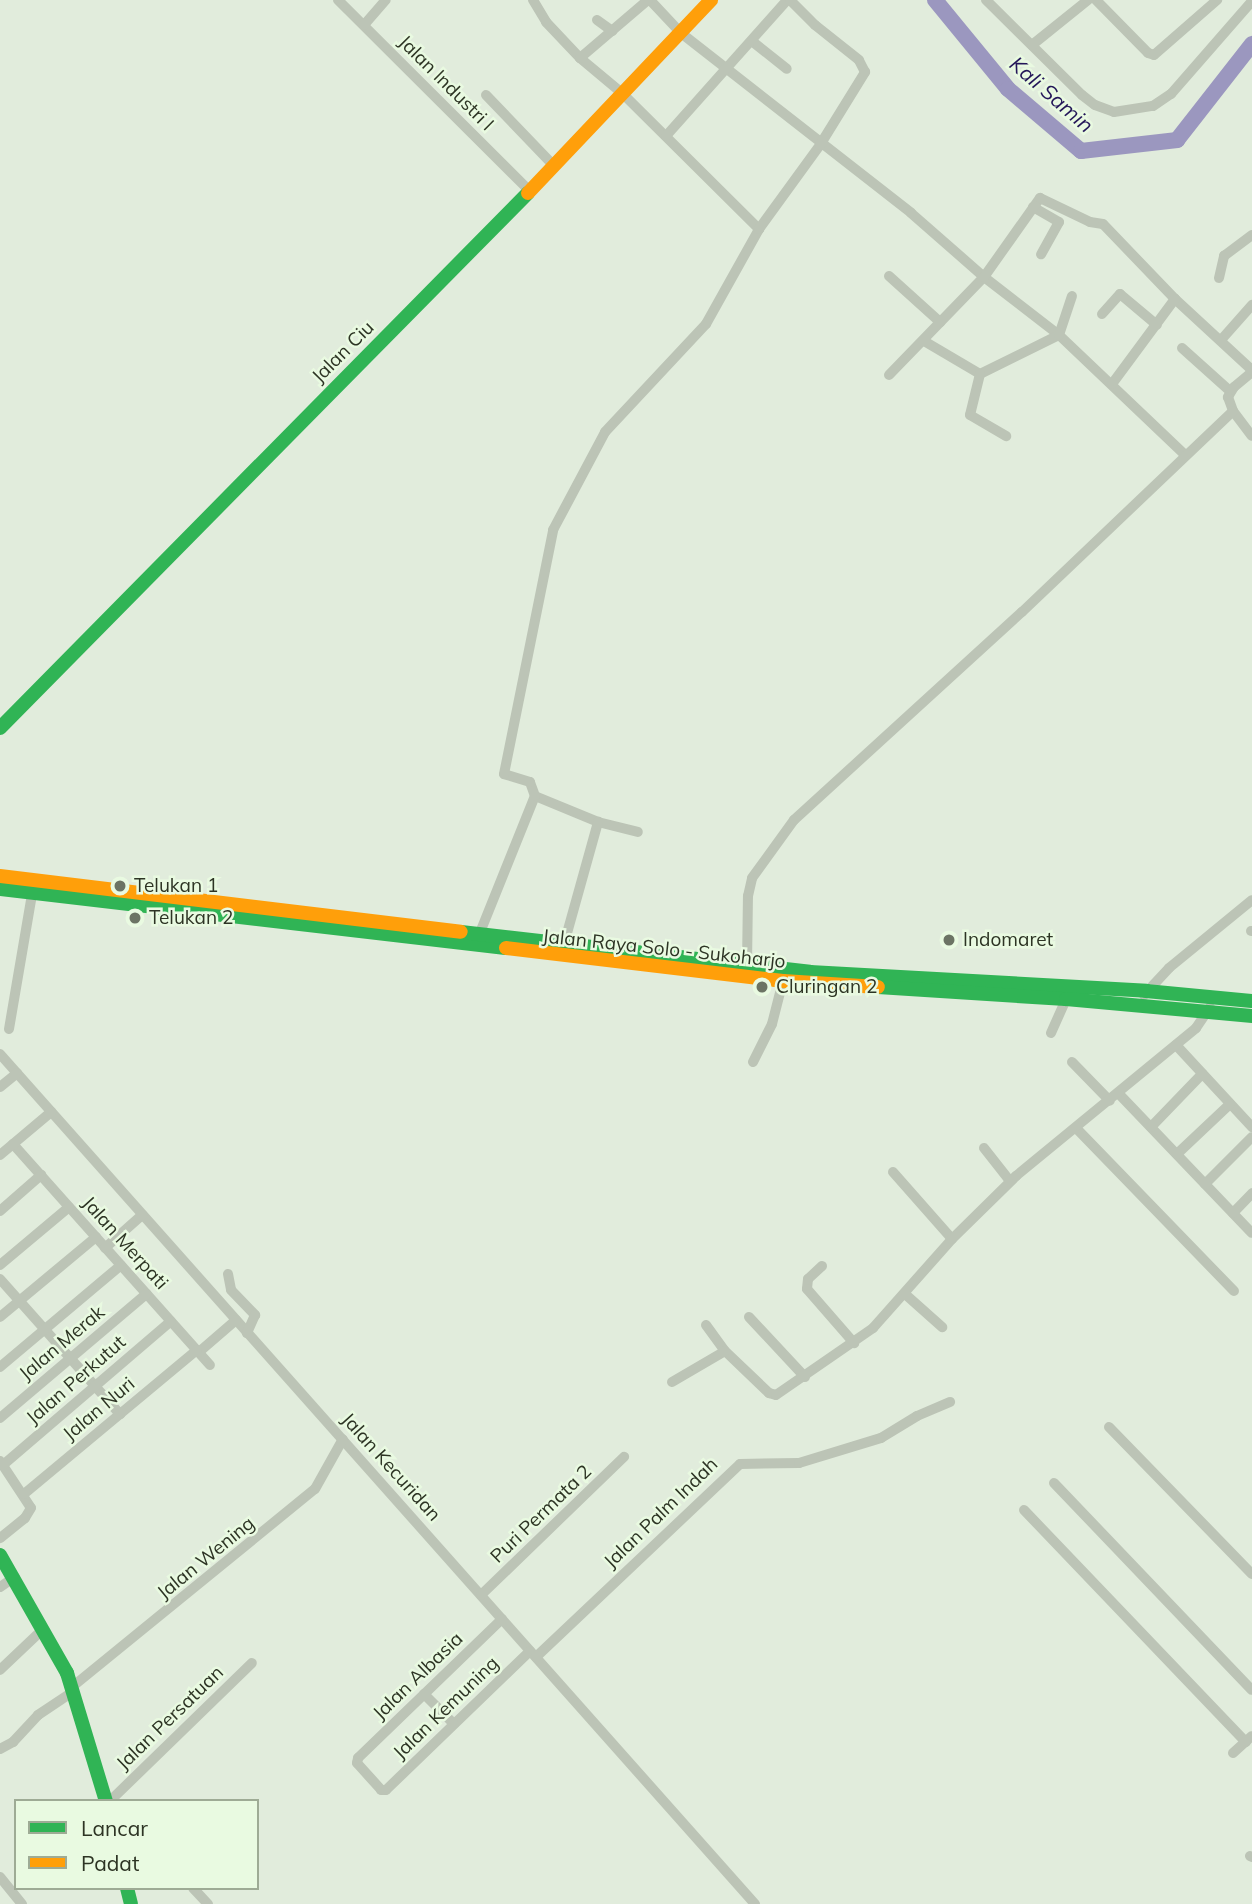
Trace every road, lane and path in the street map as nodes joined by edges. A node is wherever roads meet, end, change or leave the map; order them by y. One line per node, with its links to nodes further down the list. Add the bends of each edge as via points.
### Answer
1 (338, 0): 13 (street, Jalan Industri I)
2 (386, 0): 13 (street)
3 (533, 0): 18 (street, via 540,15)
4 (711, 0): 15 (main road, Jalan Ciu)
5 (789, 0): 16 (street); 24 (street, via 859,60 865,72)
6 (986, 0): 17 (street)
7 (1088, 0): 17 (street)
8 (1096, 0): 9 (street, via 1154,55)
9 (1217, 0)
10 (1252, 1): 17 (street, via 1171,94 1137,110 1114,112 1095,105)
11 (654, 2): 14 (street); 15 (street)
12 (597, 20): 14 (street)
13 (364, 25): 26 (street, Jalan Industri I)
14 (612, 31): 18 (street)
15 (681, 33): 20 (street); 21 (main road, Jalan Ciu)
16 (752, 42): 19 (street); 20 (street)
17 (1032, 45)
18 (580, 58): 21 (street)
19 (787, 69)
20 (727, 71): 23 (street); 24 (street)
21 (624, 94): 23 (street); 25 (main road, Jalan Ciu)
22 (486, 95): 25 (street)
23 (666, 136): 28 (street)
24 (820, 145): 28 (street); 32 (street, via 911,213)
25 (554, 166): 26 (main road, Jalan Ciu)
26 (530, 191): 53 (main road, Jalan Ciu)
27 (1034, 207): 30 (street, via 1059,222); 32 (street); 35 (street, via 1040,198 1103,224)
28 (759, 229): 54 (street, via 706,324 605,432 553,530 504,774 530,782)
29 (1252, 235): 33 (street, via 1224,256)
30 (1041, 254)
31 (890, 276): 38 (street)
32 (984, 277): 38 (street); 40 (street)
33 (1219, 278)
34 (1072, 296): 40 (street)
35 (1175, 299): 39 (street); 41 (street)
36 (1252, 305): 41 (street)
37 (1102, 314): 39 (street, via 1119,293)
38 (940, 322): 42 (street)
39 (1157, 325): 47 (street)
40 (1059, 335): 45 (street); 47 (street)
41 (1221, 340): 44 (street)
42 (924, 341): 45 (street); 46 (street)
43 (1182, 348): 48 (street)
44 (1252, 371): 48 (street)
45 (980, 374): 50 (street, via 970,415)
46 (889, 375)
47 (1112, 384): 52 (street)
48 (1230, 391): 49 (street)
49 (1233, 411): 51 (street); 52 (street)
50 (1006, 436)
51 (1252, 436)
52 (1185, 455): 66 (street, via 776,841 752,878)
53 (0, 728)
54 (535, 796): 55 (street); 63 (street)
55 (598, 822): 56 (street); 64 (street)
56 (638, 832)
57 (0, 876): 59 (main road)
58 (0, 889): 60 (main road)
59 (77, 893): 60 (main road); 62 (main road, Jalan Raya Solo - Sukoharjo)
60 (32, 894): 74 (street)
61 (1252, 900): 69 (street)
62 (144, 901): 63 (main road, Jalan Raya Solo - Sukoharjo); 65 (main road, Jalan Raya Solo - Sukoharjo)
63 (479, 934): 64 (main road, Jalan Raya Solo - Sukoharjo)
64 (564, 944): 65 (main road, Jalan Raya Solo - Sukoharjo)
65 (666, 963): 67 (main road, Jalan Raya Solo - Sukoharjo)
66 (747, 965): 67 (main road, Jalan Raya Solo - Sukoharjo); 69 (main road, Jalan Raya Solo - Sukoharjo)
67 (700, 967): 68 (main road, Jalan Raya Solo - Sukoharjo)
68 (783, 981): 70 (main road, Jalan Raya Solo - Sukoharjo); 78 (street, via 772,1024)
69 (1142, 998): 70 (main road, Jalan Raya Solo - Sukoharjo); 72 (main road, Jalan Raya Solo - Sukoharjo)
70 (1066, 999): 75 (street)
71 (1252, 1001): 72 (main road, Jalan Raya Solo - Sukoharjo)
72 (1211, 1005): 73 (main road, Jalan Raya Solo - Sukoharjo); 76 (street)
73 (1252, 1016)
74 (9, 1029)
75 (1051, 1033)
76 (1176, 1045): 81 (street); 83 (street)
77 (0, 1054): 80 (street, Jalan Kecuridan)
78 (753, 1062)
79 (1072, 1062): 83 (street)
80 (16, 1073): 82 (street); 85 (street, Jalan Kecuridan)
81 (1202, 1074): 84 (street); 86 (street)
82 (0, 1087)
83 (1114, 1098): 86 (street); 88 (street)
84 (1230, 1104): 87 (street); 92 (street)
85 (51, 1112): 90 (street); 102 (street, Jalan Kecuridan)
86 (1151, 1127): 92 (street)
87 (1252, 1127)
88 (1076, 1128): 96 (street); 112 (street)
89 (1252, 1137): 97 (street)
90 (13, 1144): 93 (street); 95 (street, Jalan Merpati)
91 (984, 1148): 96 (street)
92 (1177, 1154): 97 (street)
93 (0, 1155)
94 (893, 1172): 105 (street)
95 (41, 1175): 99 (street, Jalan Merpati); 100 (street)
96 (1010, 1181): 105 (street)
97 (1205, 1184): 101 (street)
98 (1252, 1193): 101 (street)
99 (69, 1207): 104 (street, Jalan Merpati); 107 (street)
100 (0, 1211)
101 (1233, 1213): 103 (street)
102 (142, 1215): 106 (street); 118 (street, Jalan Kecuridan)
103 (1252, 1233)
104 (96, 1237): 106 (street, Jalan Merpati); 115 (street)
105 (952, 1239): 114 (street)
106 (105, 1248): 108 (street, Jalan Merpati)
107 (0, 1265)
108 (121, 1265): 113 (street, Jalan Merpati); 122 (street)
109 (822, 1266): 124 (street, via 806,1282 807,1289)
110 (228, 1274): 123 (street, via 231,1290 255,1315)
111 (0, 1279): 115 (street)
112 (1234, 1291)
113 (146, 1294): 119 (street, Jalan Merpati); 127 (street, Jalan Merak)
114 (905, 1294): 121 (street); 124 (street)
115 (20, 1301): 116 (street); 122 (street)
116 (0, 1317)
117 (749, 1317): 130 (street)
118 (236, 1320): 123 (street, Jalan Kecuridan); 125 (street, Jalan Nuri)
119 (171, 1321): 125 (street, Jalan Merpati); 132 (street, Jalan Perkutut)
120 (706, 1325): 126 (street)
121 (942, 1327)
122 (45, 1329): 127 (street); 129 (street)
123 (247, 1334): 137 (street, Jalan Kecuridan)
124 (854, 1343): 130 (street)
125 (198, 1351): 128 (street, Jalan Merpati); 134 (street, Jalan Nuri)
126 (725, 1351): 130 (street, via 773,1395); 131 (street)
127 (71, 1358): 132 (street); 135 (street, Jalan Merak)
128 (211, 1365)
129 (0, 1367)
130 (805, 1377)
131 (672, 1382)
132 (95, 1386): 134 (street); 139 (street, Jalan Perkutut)
133 (950, 1402): 151 (street, Jalan Palm Indah, via 881,1437 799,1463 740,1464)
134 (120, 1414): 141 (street, Jalan Nuri)
135 (0, 1418)
136 (1109, 1427): 145 (street)
137 (343, 1439): 148 (street, Jalan Kecuridan); 154 (street, Jalan Wening, via 314,1489)
138 (624, 1457): 148 (street, Puri Permata 2)
139 (1, 1463): 141 (street)
140 (1054, 1483): 155 (street)
141 (24, 1494): 143 (street, via 30,1512)
142 (1024, 1510): 158 (street)
143 (0, 1538)
144 (0, 1555): 146 (main road)
145 (1252, 1574)
146 (15, 1577): 147 (street); 150 (main road)
147 (0, 1587)
148 (481, 1595): 149 (street, Jalan Kecuridan)
149 (502, 1619): 151 (street, Jalan Kecuridan); 156 (street, Jalan Albasia)
150 (43, 1629): 153 (street); 154 (main road)
151 (533, 1654): 157 (street, Jalan Kemuning); 167 (street, Jalan Kecuridan)
152 (252, 1663): 162 (street, Jalan Persatuan)
153 (0, 1670)
154 (73, 1689): 159 (street, Jalan Wening); 162 (main road)
155 (1252, 1690)
156 (425, 1694): 157 (street); 161 (street, Jalan Albasia, via 358,1758 357,1763)
157 (454, 1724): 161 (street, Jalan Kemuning)
158 (1249, 1739): 160 (street)
159 (0, 1749)
160 (1233, 1753)
161 (386, 1790)
162 (109, 1799)
163 (0, 1877): 165 (street)
164 (195, 1890): 166 (street)
165 (22, 1904)
166 (208, 1904)
167 (755, 1904)

